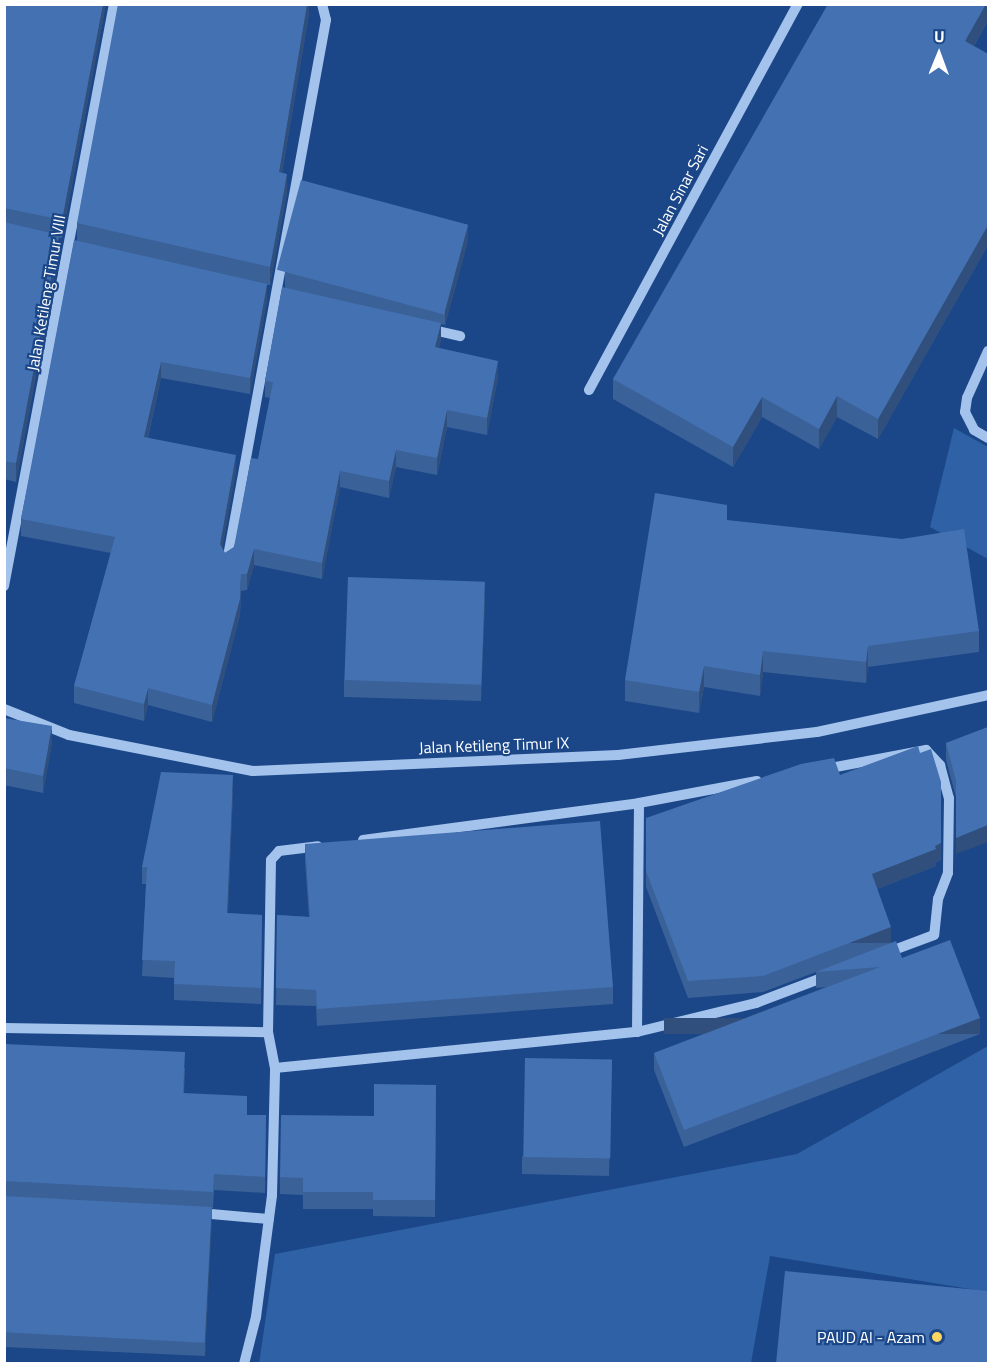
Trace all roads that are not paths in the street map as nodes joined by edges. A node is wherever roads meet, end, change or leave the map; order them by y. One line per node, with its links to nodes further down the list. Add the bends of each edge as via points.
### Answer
1 (114, 4): 4 (street, Jalan Ketileng Timur VIII)
2 (322, 4): 6 (street, via 326,20)
3 (798, 4): 11 (street, Jalan Sinar Sari)
4 (64, 246): 5 (street); 14 (street, Jalan Ketileng Timur VIII)
5 (81, 250)
6 (270, 294): 7 (street); 13 (street)
7 (288, 298)
8 (414, 326): 9 (street)
9 (460, 336)
10 (988, 351): 12 (street, via 967,398 965,412 974,430)
11 (589, 390)
12 (988, 438)
13 (227, 562)
14 (4, 586)
15 (988, 695): 16 (street, Jalan Ketileng Timur IX, via 818,732 618,755 253,771 69,735)
16 (4, 710)
17 (811, 771): 22 (street, via 926,750 940,765 949,798 948,873 938,899 934,935)
18 (765, 780): 19 (street)
19 (639, 803): 20 (street); 26 (street)
20 (349, 842)
21 (326, 845): 25 (street, via 279,851 271,860)
22 (878, 956)
23 (834, 973): 26 (street, via 756,1003)
24 (4, 1028): 25 (street)
25 (268, 1032): 27 (street)
26 (637, 1032): 27 (street)
27 (275, 1068): 29 (street)
28 (189, 1213): 29 (street)
29 (269, 1219): 30 (street, via 256,1317)
30 (244, 1364)

